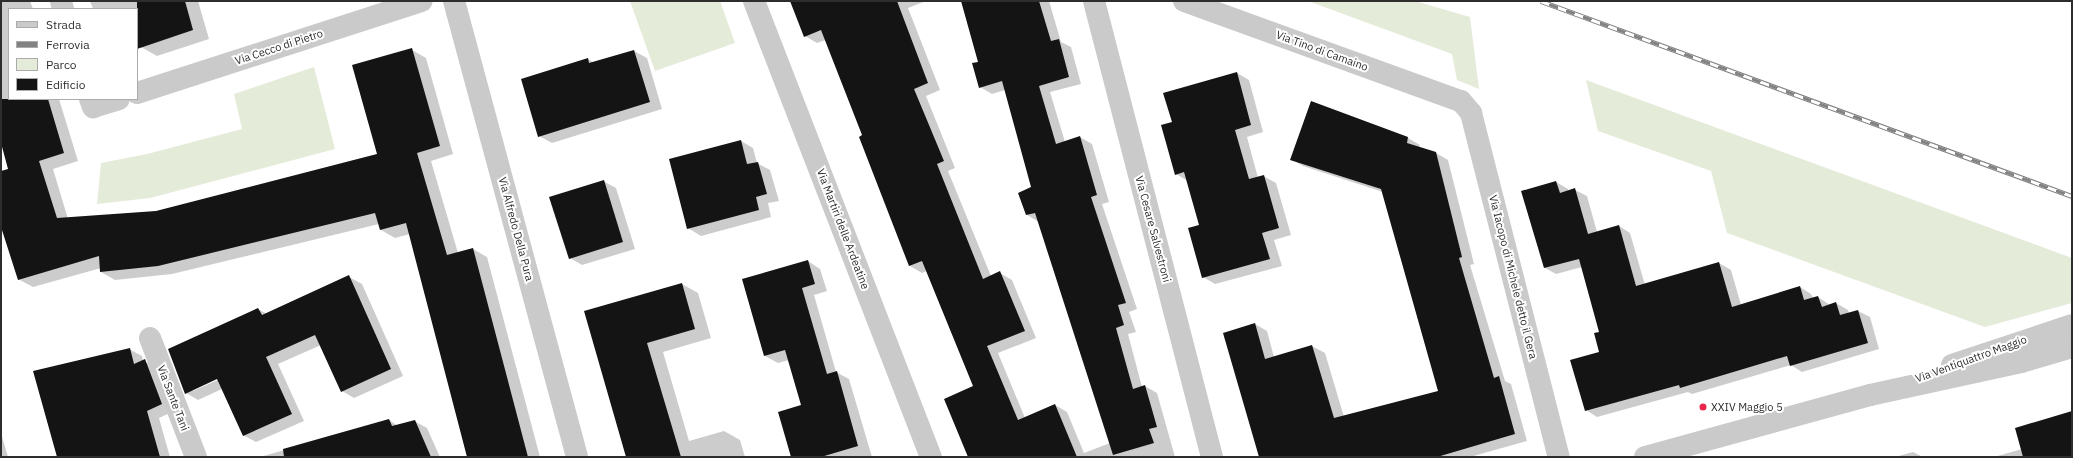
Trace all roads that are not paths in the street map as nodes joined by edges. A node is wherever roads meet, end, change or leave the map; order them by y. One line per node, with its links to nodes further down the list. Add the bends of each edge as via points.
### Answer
1 (421, 1): 6 (street, Via Cecco di Pietro)
2 (454, 1): 15 (street, Via Alfredo Della Pura)
3 (754, 1): 16 (street, Via Martiri delle Ardeatine)
4 (1094, 1): 17 (street, Via Cesare Salvestroni)
5 (1184, 1): 9 (street, Via Tino di Camaino)
6 (138, 93)
7 (90, 100): 8 (street, via 92,108)
8 (116, 100)
9 (1461, 101): 18 (street, Via Iacopo di Michele detto il Gera, via 1471,114)
10 (2072, 324): 13 (street, Via Ventiquattro Maggio)
11 (150, 338): 14 (street, Via Sante Tani)
12 (2072, 347): 13 (street, Via Ventiquattro Maggio, via 2021,362)
13 (1870, 395): 19 (street, Via Ventiquattro Maggio)
14 (196, 457)
15 (577, 457)
16 (932, 457)
17 (1212, 457)
18 (1559, 457)
19 (1644, 457)

